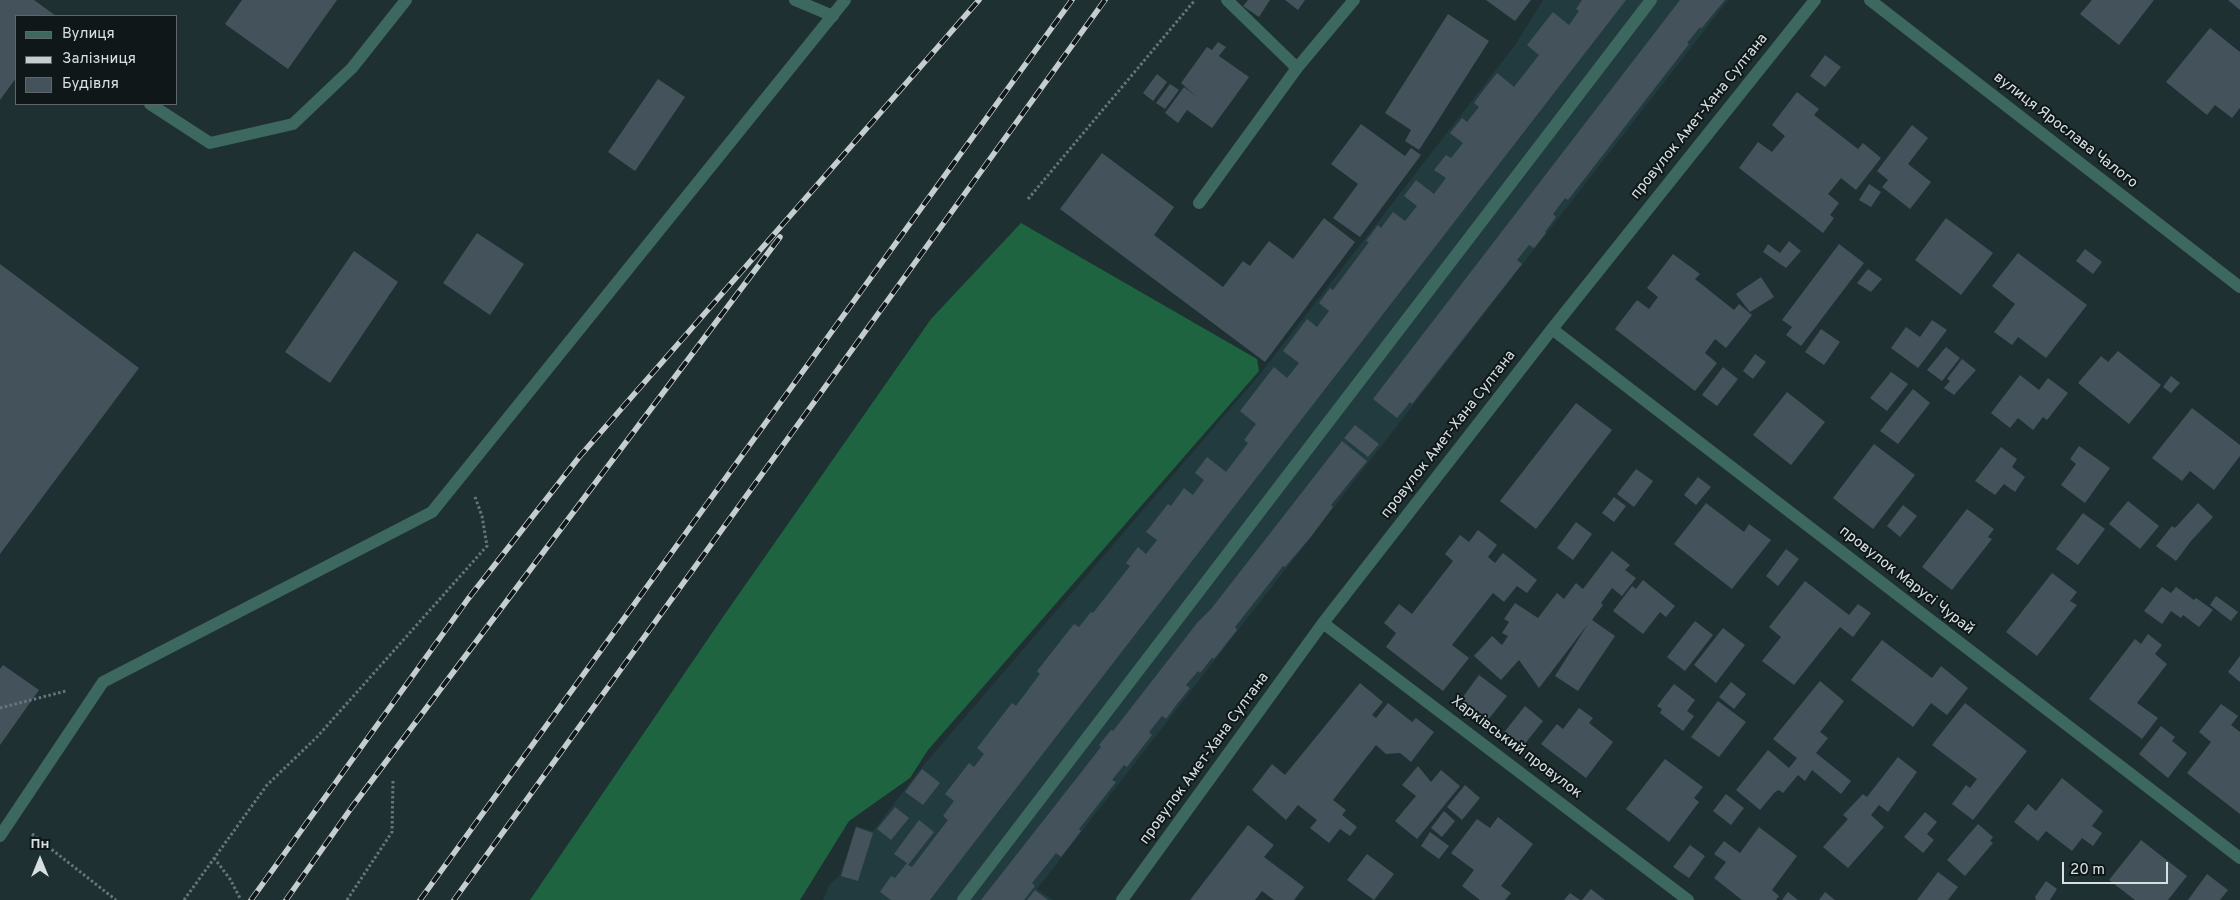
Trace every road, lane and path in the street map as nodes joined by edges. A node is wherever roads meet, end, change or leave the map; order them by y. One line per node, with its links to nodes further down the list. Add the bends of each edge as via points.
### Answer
1 (406, 0): 12 (street, via 352,68 292,124 210,143)
2 (795, 0): 10 (street)
3 (845, 0): 10 (street)
4 (1195, 0): 13 (path)
5 (1227, 0): 11 (street)
6 (1354, 0): 11 (street)
7 (1651, 0): 30 (street)
8 (1815, 0): 16 (street, провулок Амет-Хана Султана)
9 (1870, 0): 15 (street, вулиця Ярослава Чалого)
10 (833, 16): 17 (street)
11 (1297, 68): 14 (street)
12 (152, 105)
13 (1028, 198)
14 (1199, 203)
15 (2240, 287)
16 (1552, 329): 18 (street, провулок Амет-Хана Султана); 25 (street, провулок Марусі Чурай)
17 (466, 470): 19 (street, via 432,512); 24 (path, via 482,516 487,546 317,737 267,785)
18 (1323, 622): 31 (street, провулок Амет-Хана Султана); 32 (street, Харківський провулок)
19 (103, 682): 20 (path); 22 (street)
20 (0, 708)
21 (393, 780): 29 (path, via 392,832)
22 (12, 818): 23 (street); 26 (path)
23 (0, 836)
24 (214, 858): 27 (path); 28 (path)
25 (2240, 858)
26 (116, 900)
27 (184, 900)
28 (241, 900)
29 (347, 900)
30 (963, 900)
31 (1122, 900)
32 (1688, 900)

